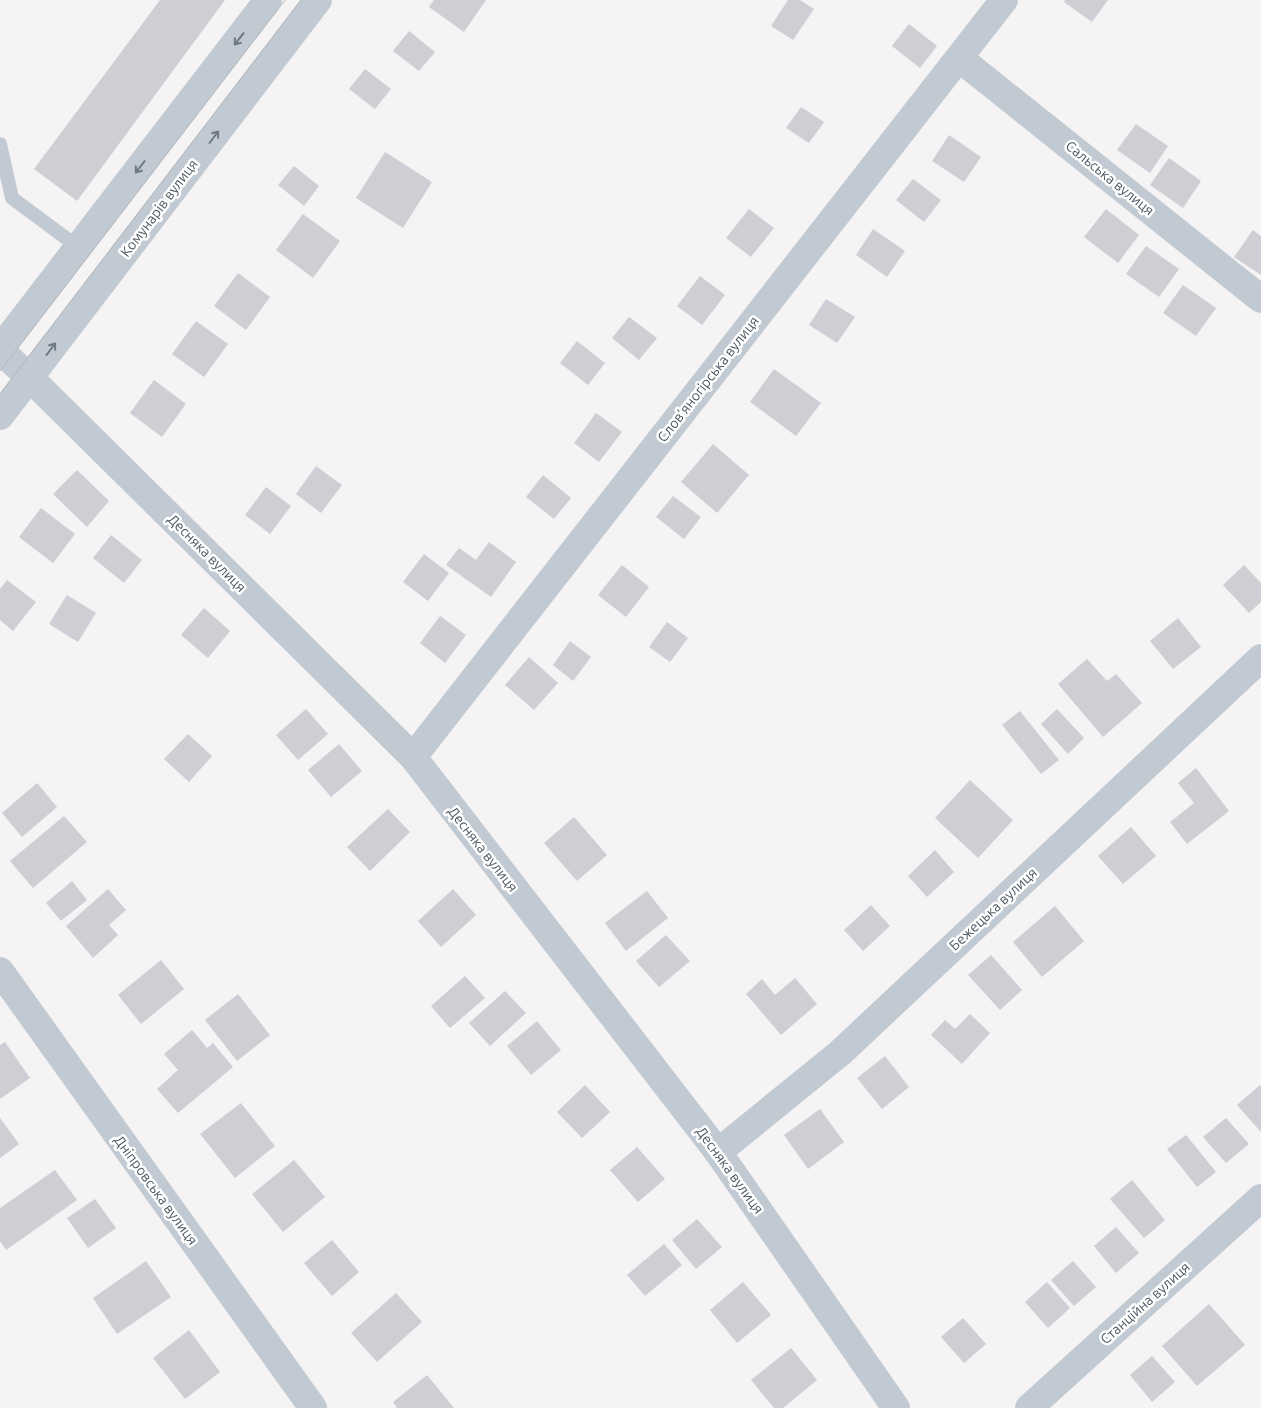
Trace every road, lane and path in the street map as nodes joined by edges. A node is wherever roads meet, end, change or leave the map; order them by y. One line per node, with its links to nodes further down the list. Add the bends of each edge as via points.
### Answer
1 (268, 0): 6 (street, one-way to 6)
2 (318, 0): 9 (street, Комунарів вулиця, one-way to 2)
3 (1004, 0): 4 (street, Слов’яногірська вулиця)
4 (959, 58): 7 (street, Сальська вулиця); 12 (street, Слов’яногірська вулиця)
5 (0, 144): 6 (lane, via 12,198)
6 (78, 247): 8 (street)
7 (1261, 299)
8 (0, 350): 9 (street, Десняка вулиця)
9 (29, 377): 10 (street, Комунарів вулиця); 12 (street, Десняка вулиця)
10 (0, 416)
11 (1261, 658): 14 (street, Бежецька вулиця, via 840,1053)
12 (413, 758): 14 (street, Десняка вулиця)
13 (0, 971): 16 (street, Дніпровська вулиця)
14 (718, 1152): 17 (street, Десняка вулиця)
15 (1261, 1198): 18 (street, Станційна вулиця)
16 (313, 1408)
17 (896, 1408)
18 (1030, 1408)

